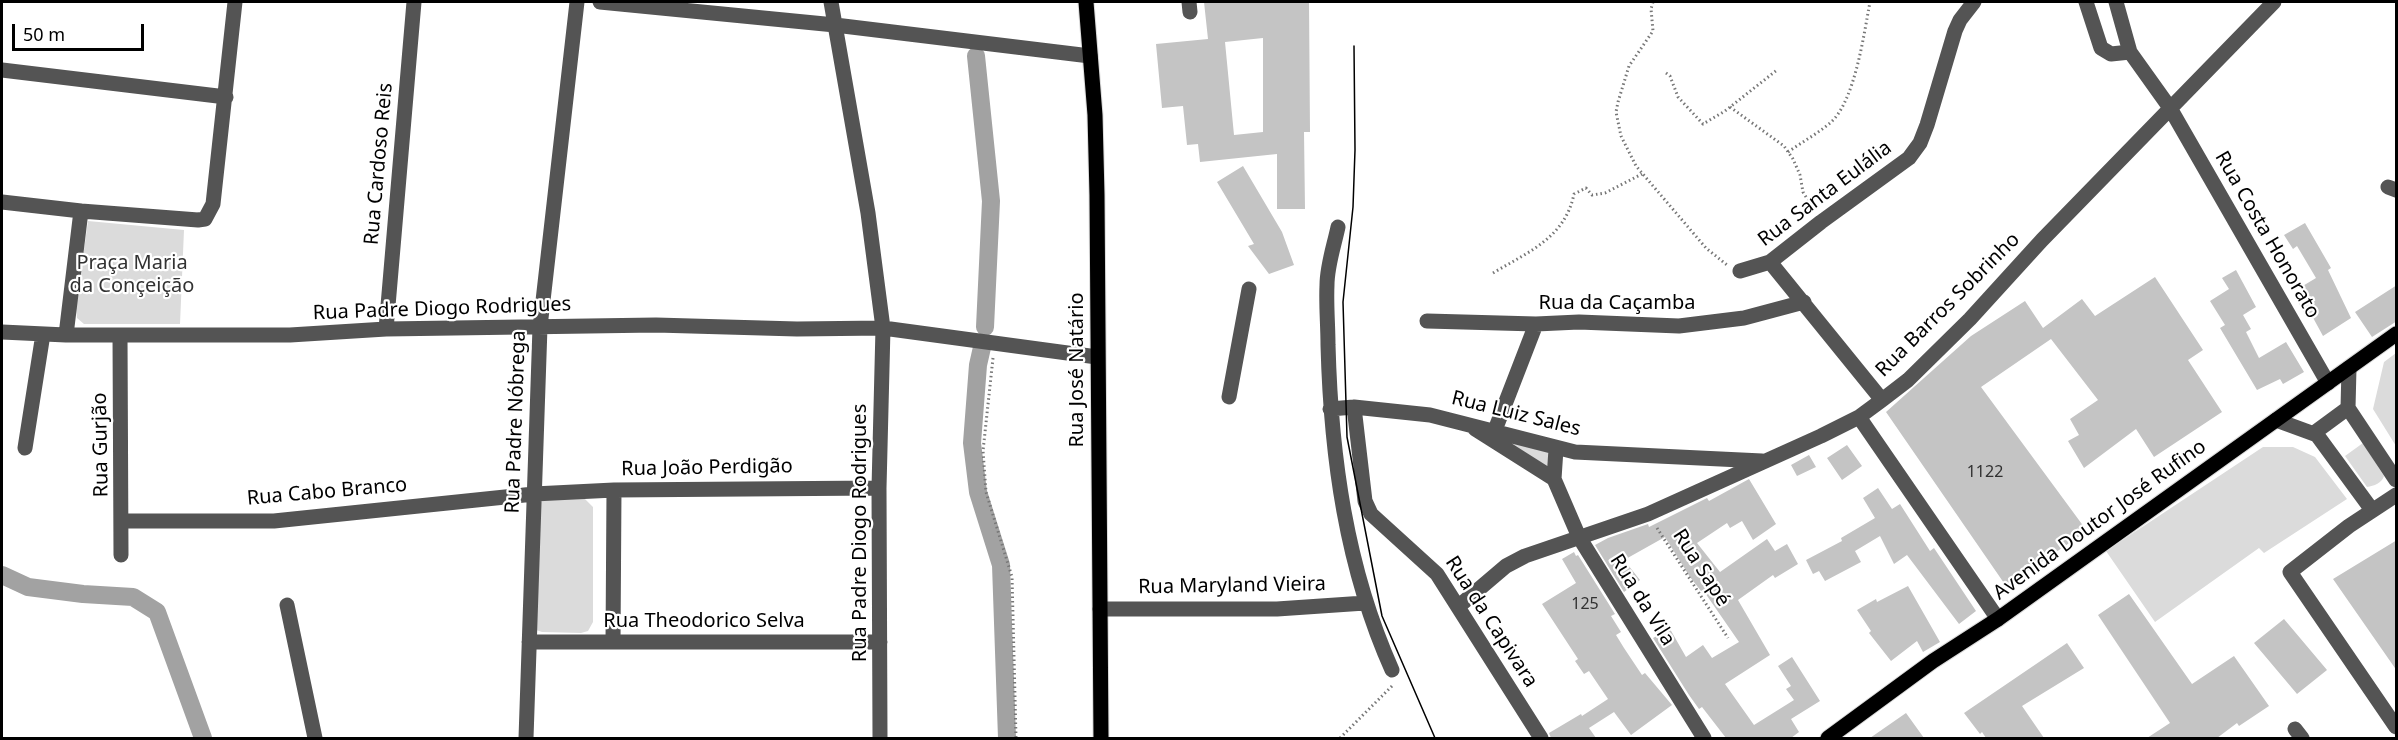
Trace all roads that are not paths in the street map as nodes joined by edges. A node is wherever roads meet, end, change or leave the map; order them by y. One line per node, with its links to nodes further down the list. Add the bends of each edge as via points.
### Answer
1 (236, 2): 15 (street)
2 (414, 2): 28 (street, Rua Cardoso Reis)
3 (577, 2): 26 (street, Rua Padre Nóbrega)
4 (600, 2): 11 (street)
5 (831, 2): 11 (street, Rua Padre Diogo Rodrigues)
6 (1086, 2): 13 (main road, Rua José Natário)
7 (1974, 2): 20 (street, Rua Santa Eulália, via 1955,31 1920,143 1909,158)
8 (2086, 2): 12 (street, via 2101,48 2111,54)
9 (2116, 2): 12 (street, Rua Costa Honorato)
10 (2274, 2): 16 (street, Rua Barros Sobrinho)
11 (835, 25): 13 (street); 27 (street, Rua Padre Diogo Rodrigues, via 868,213)
12 (2130, 52): 16 (street, Rua Costa Honorato)
13 (1090, 56): 34 (main road, Rua José Natário, via 1099,280)
14 (2, 70): 15 (street)
15 (226, 97): 18 (street, via 213,204 207,216 198,220)
16 (2170, 108): 36 (street, Rua Costa Honorato); 38 (street, Rua Barros Sobrinho, via 1970,319)
17 (2, 202): 18 (street)
18 (81, 211): 32 (street)
19 (1338, 227): 40 (street, via 1326,283)
20 (1770, 262): 21 (street, Rua Santa Eulália); 23 (street)
21 (1740, 271)
22 (1249, 290): 37 (street)
23 (1804, 302): 25 (street, Rua da Caçamba, via 1717,323); 38 (street)
24 (1427, 321): 25 (street, Rua da Caçamba)
25 (1536, 324): 45 (street)
26 (540, 327): 27 (street, Rua Padre Diogo Rodrigues); 28 (street, Rua Padre Diogo Rodrigues); 54 (street, Rua Padre Nóbrega)
27 (883, 328): 34 (street); 52 (street, Rua Padre Diogo Rodrigues)
28 (386, 329): 33 (street, Rua Padre Diogo Rodrigues, via 290,335)
29 (2, 332): 30 (street, Rua Padre Diogo Rodrigues)
30 (43, 334): 32 (street, Rua Padre Diogo Rodrigues); 47 (street)
31 (2397, 334): 35 (main road, Avenida Doutor José Rufino)
32 (66, 335): 33 (street, Rua Padre Diogo Rodrigues)
33 (120, 335): 57 (street, Rua Gurjão)
34 (1097, 357): 63 (main road, Rua José Natário)
35 (2349, 368): 36 (main road, Avenida Doutor José Rufino); 41 (street)
36 (2328, 383): 43 (main road, Avenida Doutor José Rufino)
37 (1229, 397)
38 (1882, 400): 42 (street, Rua Barros Sobrinho)
39 (1354, 407): 40 (street, Rua Luiz Sales); 44 (street, Rua Luiz Sales); 62 (street, Rua da Capivara, via 1365,501 1371,514 1430,567)
40 (1330, 409): 60 (street, via 1337,478)
41 (2348, 409): 46 (street); 51 (street)
42 (1859, 417): 49 (street, Rua Barros Sobrinho); 64 (street)
43 (2276, 420): 46 (street); 64 (main road, Avenida Doutor José Rufino)
44 (1465, 423): 45 (street, Rua Luiz Sales); 50 (street)
45 (1495, 430): 48 (street, Rua Luiz Sales)
46 (2315, 434): 56 (street)
47 (26, 448)
48 (1556, 449): 49 (street, Rua Luiz Sales); 50 (street, Rua da Vila)
49 (1765, 461): 58 (street, Rua Barros Sobrinho, via 1648,514)
50 (1554, 479): 58 (street, Rua da Vila)
51 (2397, 480)
52 (879, 488): 53 (street, Rua João Perdigão); 67 (street, Rua Padre Diogo Rodrigues)
53 (614, 490): 54 (street, Rua João Perdigão); 66 (street)
54 (534, 494): 57 (street, Rua Cabo Branco, via 274,521); 65 (street, Rua Padre Nóbrega)
55 (2397, 495): 56 (street)
56 (2372, 510): 69 (street, via 2290,572)
57 (122, 521): 59 (street, Rua Gurjão)
58 (1579, 537): 62 (street, Rua Barros Sobrinho, via 1506,566); 75 (street, Rua da Vila)
59 (121, 555)
60 (1365, 603): 63 (street, Rua Maryland Vieira, via 1277,609); 68 (street)
61 (287, 605): 70 (street)
62 (1459, 606): 74 (street, Rua da Capivara)
63 (1100, 609): 73 (main road, Rua José Natário)
64 (1998, 619): 76 (main road, Avenida Doutor José Rufino)
65 (529, 642): 66 (street, Rua Theodorico Selva); 71 (street, Rua Padre Nóbrega)
66 (613, 642): 67 (street, Rua Theodorico Selva)
67 (880, 642): 72 (street, Rua Padre Diogo Rodrigues)
68 (1392, 670)
69 (2397, 727)
70 (315, 738)
71 (526, 738)
72 (880, 738)
73 (1101, 738)
74 (1541, 738)
75 (1704, 738)
76 (1828, 738)

